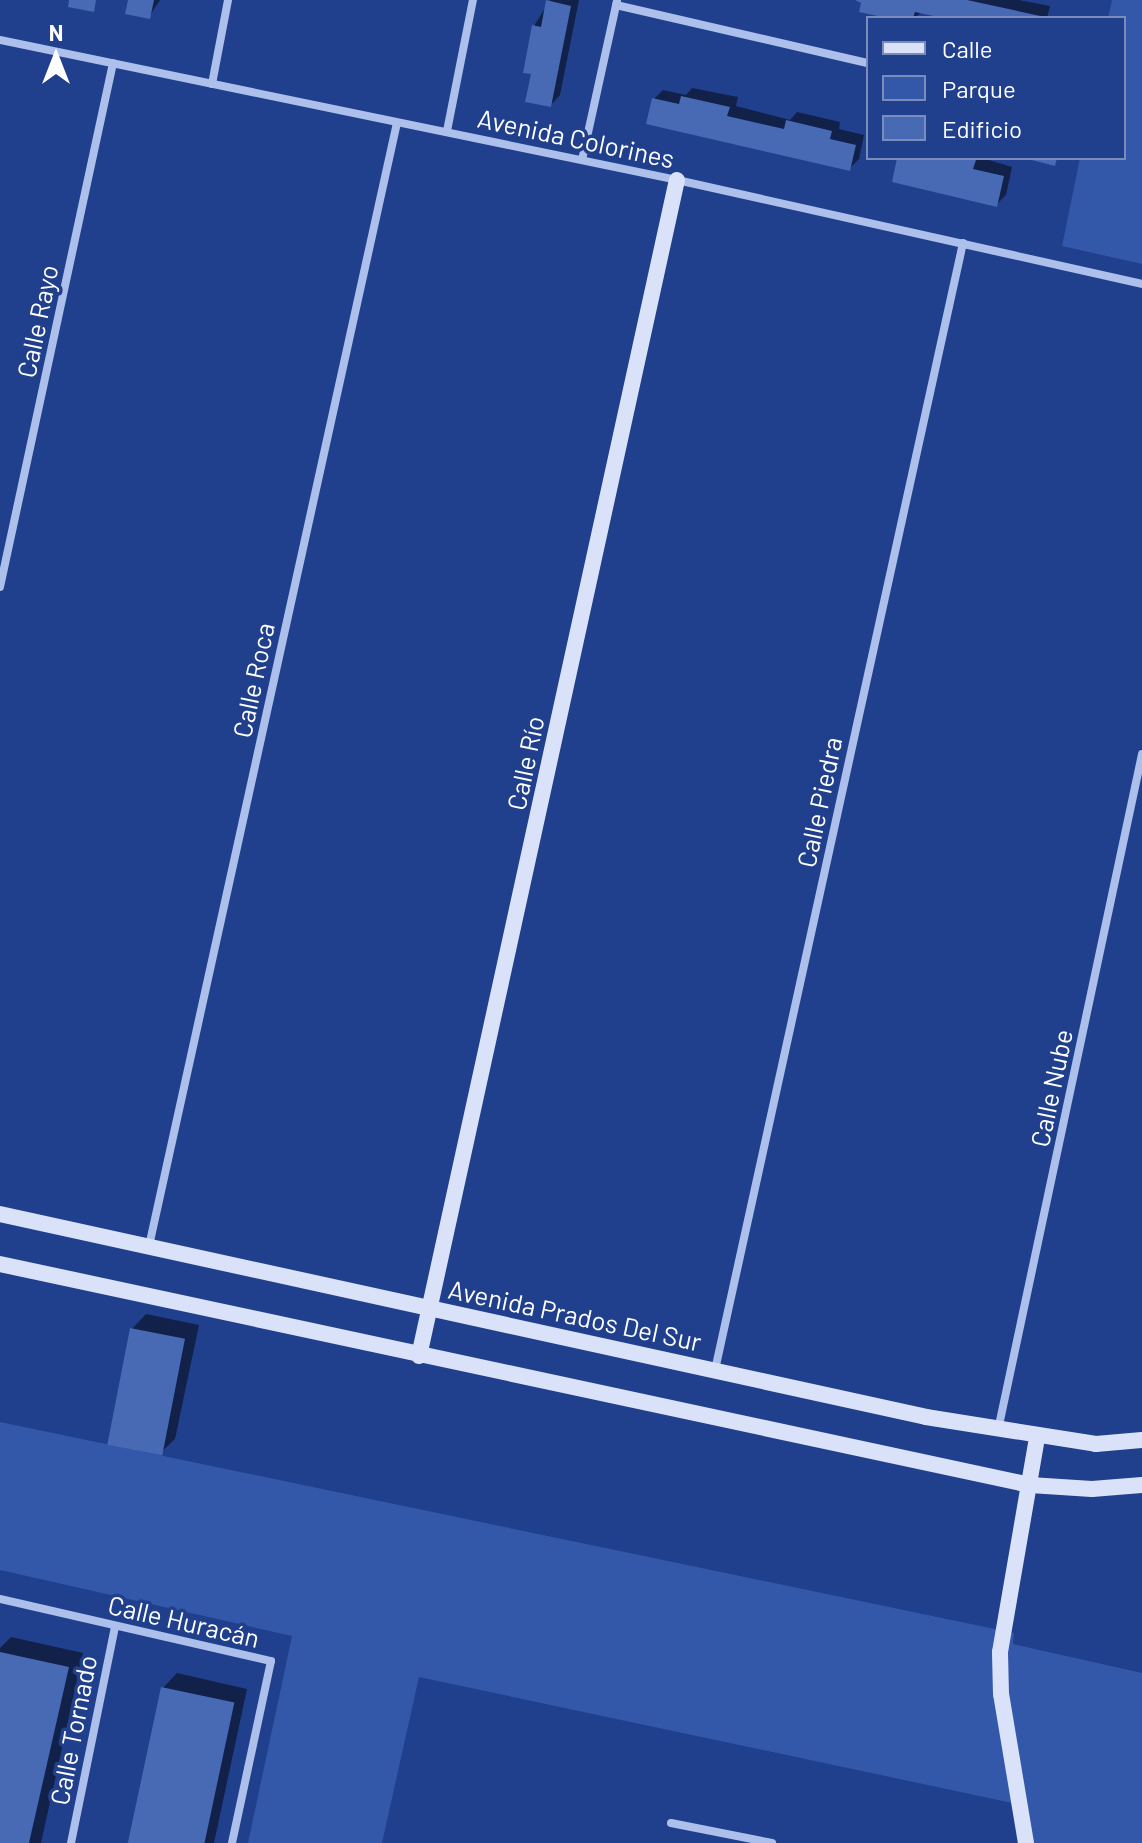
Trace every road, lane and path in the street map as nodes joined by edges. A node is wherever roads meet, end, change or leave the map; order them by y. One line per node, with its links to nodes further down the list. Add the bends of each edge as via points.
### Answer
1 (228, 0): 7 (street)
2 (473, 0): 9 (street)
3 (617, 2): 6 (street); 10 (street)
4 (0, 40): 5 (street, Avenida Colorines)
5 (113, 63): 7 (street, Avenida Colorines); 14 (street, Calle Rayo)
6 (866, 63)
7 (212, 84): 8 (street, Avenida Colorines)
8 (397, 123): 9 (street, Avenida Colorines); 17 (street, Calle Roca)
9 (447, 131): 10 (street, Avenida Colorines)
10 (582, 160): 11 (street, Avenida Colorines)
11 (677, 180): 12 (street, Avenida Colorines); 19 (main road, Calle Río)
12 (963, 243): 13 (street, Avenida Colorines); 21 (street, Calle Piedra)
13 (1142, 284)
14 (0, 587)
15 (1142, 754): 22 (street, Calle Nube)
16 (0, 1214): 17 (main road, Avenida Prados Del Sur)
17 (149, 1246): 19 (main road, Avenida Prados Del Sur)
18 (0, 1264): 20 (main road)
19 (431, 1309): 20 (main road, Calle Río); 21 (main road, Avenida Prados Del Sur)
20 (419, 1356): 25 (main road)
21 (715, 1370): 22 (main road, Avenida Prados Del Sur)
22 (998, 1431): 23 (main road, Avenida Prados Del Sur)
23 (1037, 1437): 24 (main road, Avenida Prados Del Sur, via 1096,1444); 25 (main road)
24 (1142, 1440)
25 (1030, 1485): 26 (main road); 33 (main road, via 1000,1652 1001,1694)
26 (1142, 1485)
27 (0, 1599): 28 (street, Calle Huracán)
28 (115, 1626): 30 (street, Calle Tornado); 31 (street, Calle Huracán, via 271,1661)
29 (671, 1823): 32 (street)
30 (71, 1843)
31 (232, 1843)
32 (772, 1843)
33 (1026, 1843)

